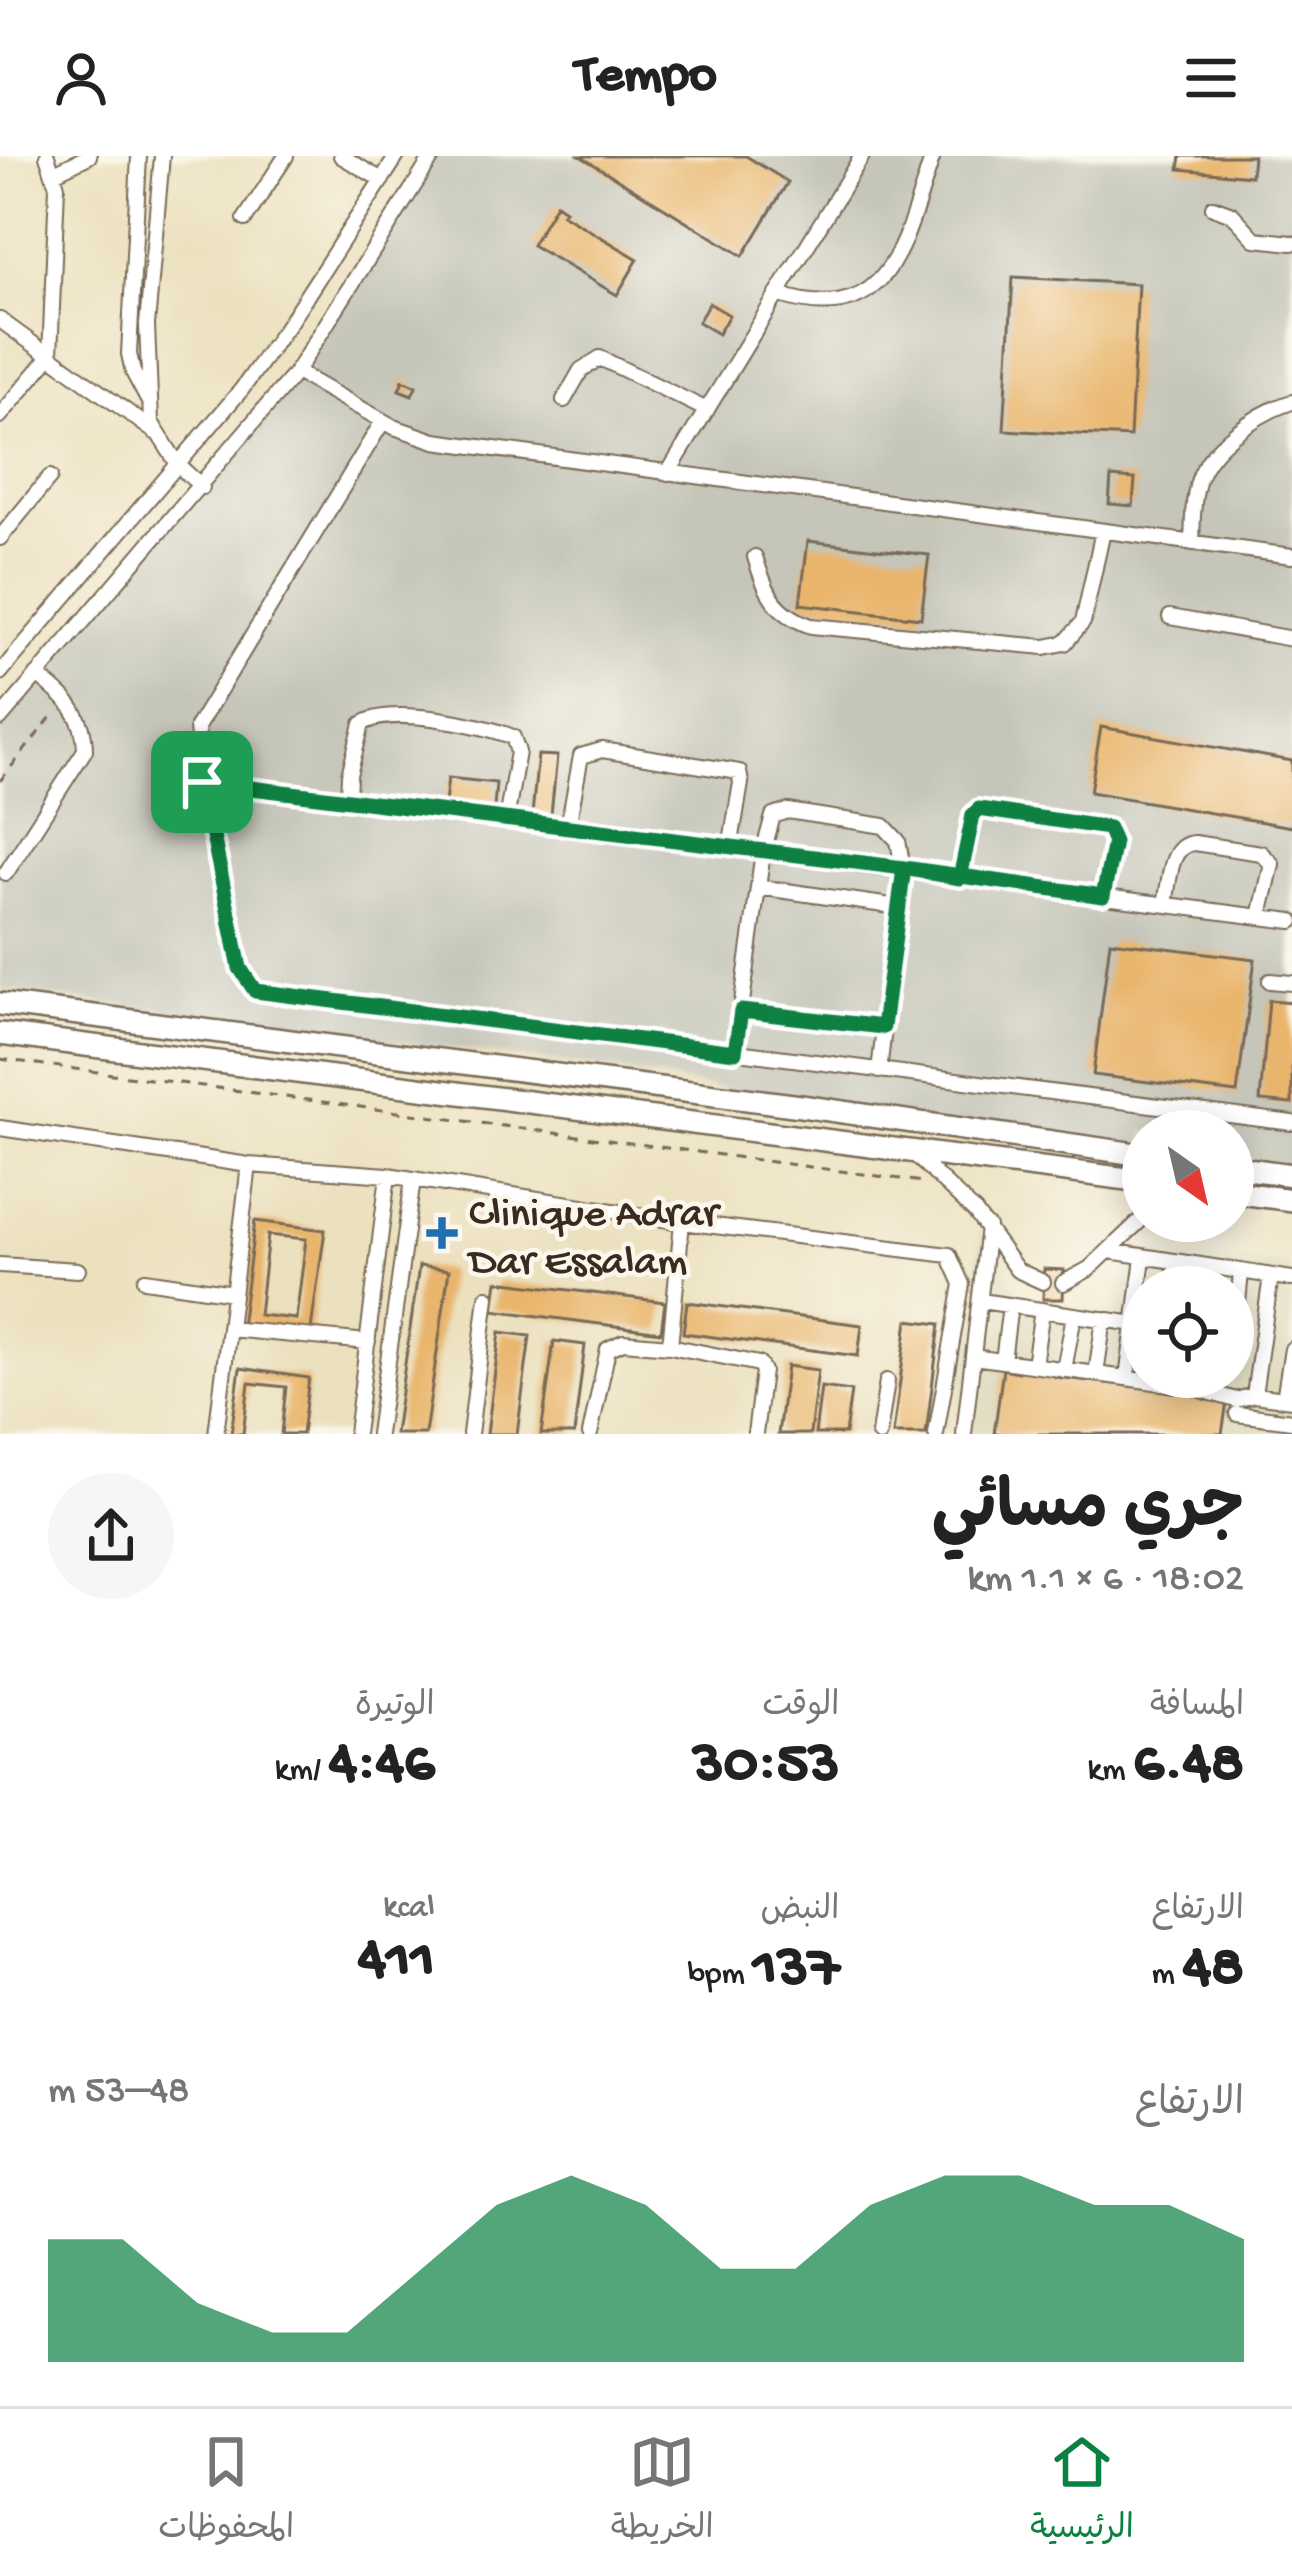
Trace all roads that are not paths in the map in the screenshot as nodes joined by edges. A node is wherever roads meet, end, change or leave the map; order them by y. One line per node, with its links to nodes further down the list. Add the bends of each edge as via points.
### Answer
1 (47, 156): 11 (street)
2 (89, 156): 11 (street)
3 (139, 156): 22 (street, via 129,354)
4 (163, 156): 22 (street, via 147,325)
5 (286, 156): 14 (street)
6 (340, 156): 12 (street)
7 (397, 156): 12 (street)
8 (434, 156): 19 (street)
9 (862, 156): 16 (street)
10 (933, 156): 16 (street, via 900,255 873,291 838,304)
11 (54, 173): 18 (street)
12 (382, 180): 27 (street, via 281,335)
13 (1213, 207): 15 (street, via 1255,238)
14 (245, 219)
15 (1292, 243)
16 (777, 294): 23 (street)
17 (0, 320): 18 (street)
18 (50, 356): 24 (street); 26 (street)
19 (296, 373): 25 (street); 30 (street)
20 (564, 400): 23 (street, via 581,370 600,358)
21 (1292, 402): 33 (street, via 1241,428 1197,481)
22 (153, 409): 26 (street)
23 (706, 410): 28 (street)
24 (0, 416)
25 (383, 421): 28 (street, via 435,441); 41 (street, via 201,718)
26 (155, 433): 27 (street)
27 (178, 466): 30 (street); 38 (street)
28 (668, 473): 31 (street)
29 (50, 477): 32 (street)
30 (202, 487): 39 (street)
31 (1103, 531): 33 (street); 34 (street, via 1083,622 1065,643 1045,647 811,626 776,608)
32 (0, 538)
33 (1192, 543): 35 (street)
34 (755, 556)
35 (1292, 556)
36 (1170, 617): 37 (street)
37 (1292, 639)
38 (0, 673)
39 (37, 674): 40 (street); 48 (street, via 85,727 85,750)
40 (0, 719)
41 (202, 782): 42 (street); 62 (street, via 240,968 255,991)
42 (348, 800): 43 (street); 43 (street, via 362,724 393,714 513,737 518,752)
43 (506, 820): 44 (street)
44 (568, 827): 45 (street); 45 (street, via 581,756 602,750 739,772)
45 (730, 848): 46 (street)
46 (763, 852): 47 (street); 47 (street, via 773,816 788,811 884,826 898,841); 50 (street)
47 (904, 868): 49 (street); 53 (street)
48 (6, 874)
49 (960, 878): 51 (street); 51 (street, via 973,815 995,810 1108,828 1114,842)
50 (758, 887): 53 (street); 59 (street)
51 (1103, 896): 52 (street)
52 (1165, 904): 54 (street); 54 (street, via 1176,851 1194,843 1269,858)
53 (898, 907): 60 (street)
54 (1260, 916): 55 (street)
55 (1292, 921)
56 (1270, 982): 57 (street)
57 (1292, 983)
58 (0, 1004): 66 (highway)
59 (741, 1011): 60 (street); 62 (street)
60 (883, 1027): 63 (street)
61 (0, 1034): 67 (highway)
62 (735, 1052): 63 (street)
63 (880, 1071): 64 (street)
64 (1292, 1123)
65 (0, 1128): 68 (street)
66 (1122, 1152)
67 (913, 1153): 72 (highway); 77 (street)
68 (249, 1165): 70 (street); 93 (street)
69 (1254, 1170): 71 (highway)
70 (388, 1175): 73 (street); 103 (street)
71 (1292, 1175)
72 (1122, 1178)
73 (413, 1179): 76 (street); 120 (street)
74 (1254, 1195): 75 (highway)
75 (1292, 1201)
76 (682, 1222): 104 (street); 125 (street, via 949,1255 962,1284)
77 (988, 1227): 91 (street, via 1017,1270); 95 (street)
78 (1122, 1239): 79 (street)
79 (1109, 1251): 80 (street); 92 (street)
80 (1143, 1258): 81 (street); 83 (street)
81 (1176, 1263): 84 (street); 85 (street)
82 (0, 1265): 86 (street)
83 (1142, 1266)
84 (1176, 1266)
85 (1201, 1266)
86 (78, 1270)
87 (1254, 1273): 88 (street)
88 (1271, 1276): 89 (street); 102 (street)
89 (1292, 1279)
90 (145, 1280): 93 (street)
91 (1043, 1282)
92 (1064, 1283)
93 (233, 1293): 101 (street)
94 (487, 1297): 121 (street)
95 (981, 1301): 96 (street); 106 (street)
96 (1010, 1306): 97 (street); 107 (street)
97 (1042, 1310): 98 (street); 108 (street)
98 (1074, 1315): 99 (street); 109 (street)
99 (1104, 1319): 100 (street); 110 (street)
100 (1122, 1322)
101 (229, 1328): 103 (street); 118 (street)
102 (1254, 1338)
103 (368, 1342): 119 (street)
104 (670, 1346): 122 (street, via 623,1342 608,1349); 123 (street, via 759,1364)
105 (1292, 1349): 116 (street)
106 (974, 1357): 107 (street); 126 (street)
107 (1003, 1361): 108 (street)
108 (1034, 1366): 109 (street)
109 (1064, 1370): 110 (street)
110 (1096, 1374): 111 (street)
111 (1122, 1377)
112 (887, 1381): 124 (street)
113 (1254, 1397): 116 (street)
114 (1238, 1398): 127 (street)
115 (1242, 1398): 117 (street)
116 (1288, 1400)
117 (1292, 1421)
118 (215, 1434)
119 (356, 1434)
120 (378, 1434)
121 (470, 1434)
122 (590, 1434)
123 (755, 1434)
124 (879, 1434)
125 (936, 1434)
126 (964, 1434)
127 (1234, 1434)

